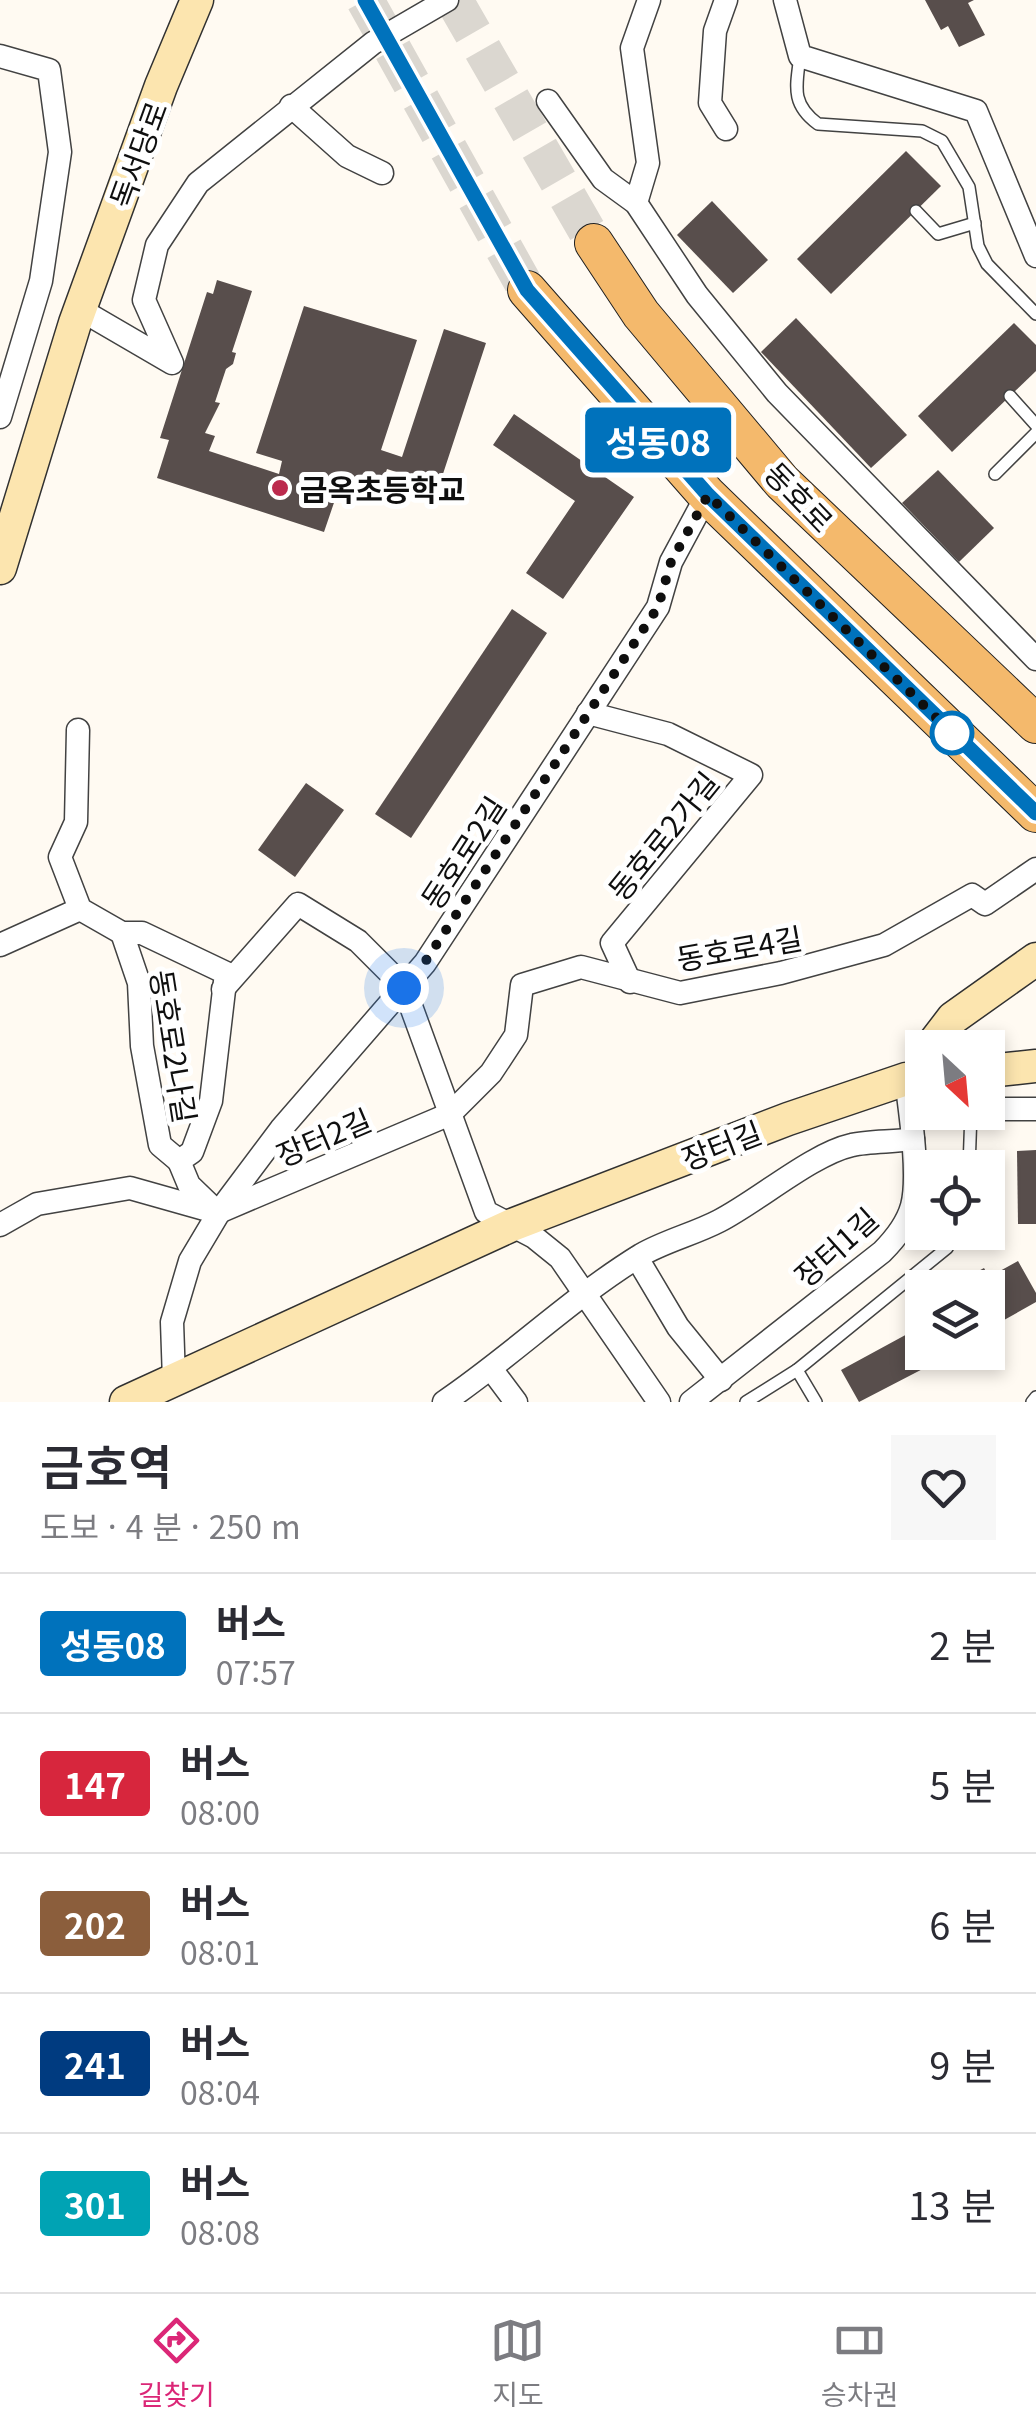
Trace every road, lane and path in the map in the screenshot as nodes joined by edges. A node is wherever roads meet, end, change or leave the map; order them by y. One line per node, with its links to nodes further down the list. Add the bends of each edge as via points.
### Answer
1 (197, 0): 18 (main road, 독서당로)
2 (649, 0): 12 (street, via 632,48 648,163)
3 (726, 0): 10 (street, via 714,32 710,102)
4 (785, 0): 7 (street)
5 (444, 3): 9 (street, 독서당로, via 373,44)
6 (0, 56): 21 (street, via 49,70 60,152 41,280)
7 (800, 56): 14 (lane, via 795,92 805,114 818,124 922,131 942,141 970,187); 16 (street, via 976,112)
8 (548, 101): 12 (street, via 603,179)
9 (291, 106): 11 (street, via 347,156); 18 (street, 독서당로, via 198,183 157,245 144,300 172,363)
10 (726, 129)
11 (382, 173)
12 (636, 203): 27 (street, via 696,294 777,392)
13 (916, 211): 14 (lane, via 938,234)
14 (975, 223): 19 (lane, via 987,264)
15 (594, 243): 29 (main road, 동호로, via 641,314 782,482)
16 (1036, 256)
17 (527, 290): 25 (main road, 동호로)
18 (81, 310): 26 (main road, 독서당로)
19 (1036, 314)
20 (1010, 396): 22 (lane)
21 (0, 418)
22 (1036, 426)
23 (1036, 434): 24 (lane)
24 (995, 474)
25 (708, 495): 28 (street, 동호로2길, via 671,562 658,607); 31 (main road, 동호로)
26 (0, 568)
27 (1036, 659)
28 (588, 714): 38 (street, 동호로2가길, via 668,734 751,775 612,943); 39 (street, 동호로2길)
29 (1026, 714): 31 (main road)
30 (78, 730): 34 (street, via 76,822 60,857)
31 (970, 752): 32 (main road, 동호로)
32 (1036, 813)
33 (1036, 869): 38 (street, 동호로4길, via 985,904 972,895 884,945 781,974 680,993)
34 (80, 909): 35 (street, 동호로2나길); 36 (street)
35 (122, 933): 40 (street, 동호로2나길, via 142,933 226,973); 50 (street, 동호로2나길, via 139,983 146,1078 160,1145)
36 (0, 945)
37 (1033, 964): 41 (main road)
38 (630, 982): 47 (street, 동호로4길, via 581,967 522,985 516,1036)
39 (404, 988): 40 (street, 동호로2나길, via 358,941 298,904); 47 (street); 51 (street, 동호로2길)
40 (223, 990): 50 (street, 동호로2나길, via 211,1101 192,1152)
41 (944, 1030)
42 (1036, 1066): 43 (main road)
43 (1005, 1069)
44 (905, 1079): 53 (main road, 장터길)
45 (1005, 1109): 46 (street)
46 (1036, 1109)
47 (450, 1114): 51 (street, 장터2길); 53 (street, via 486,1212)
48 (914, 1130): 49 (street, 장터1길)
49 (913, 1139): 55 (street, via 852,1145 717,1222); 60 (street, 장터1길, via 913,1204 898,1236)
50 (179, 1161): 51 (street, 동호로2나길, via 189,1184)
51 (218, 1213): 52 (street, via 130,1188 37,1204); 59 (street, 동호로2길, via 190,1261 172,1322)
52 (0, 1225)
53 (512, 1225): 56 (street, via 560,1258); 59 (main road, 장터길)
54 (944, 1250): 58 (lane)
55 (637, 1258): 56 (street); 60 (street, via 678,1327)
56 (584, 1294): 57 (street); 64 (street)
57 (492, 1370): 62 (street); 63 (street)
58 (797, 1370): 66 (lane); 67 (lane)
59 (174, 1380): 61 (main road, 장터길)
60 (721, 1380): 65 (street, 장터1길)
61 (126, 1402)
62 (444, 1402)
63 (516, 1402)
64 (659, 1402)
65 (691, 1402)
66 (746, 1402)
67 (816, 1402)

